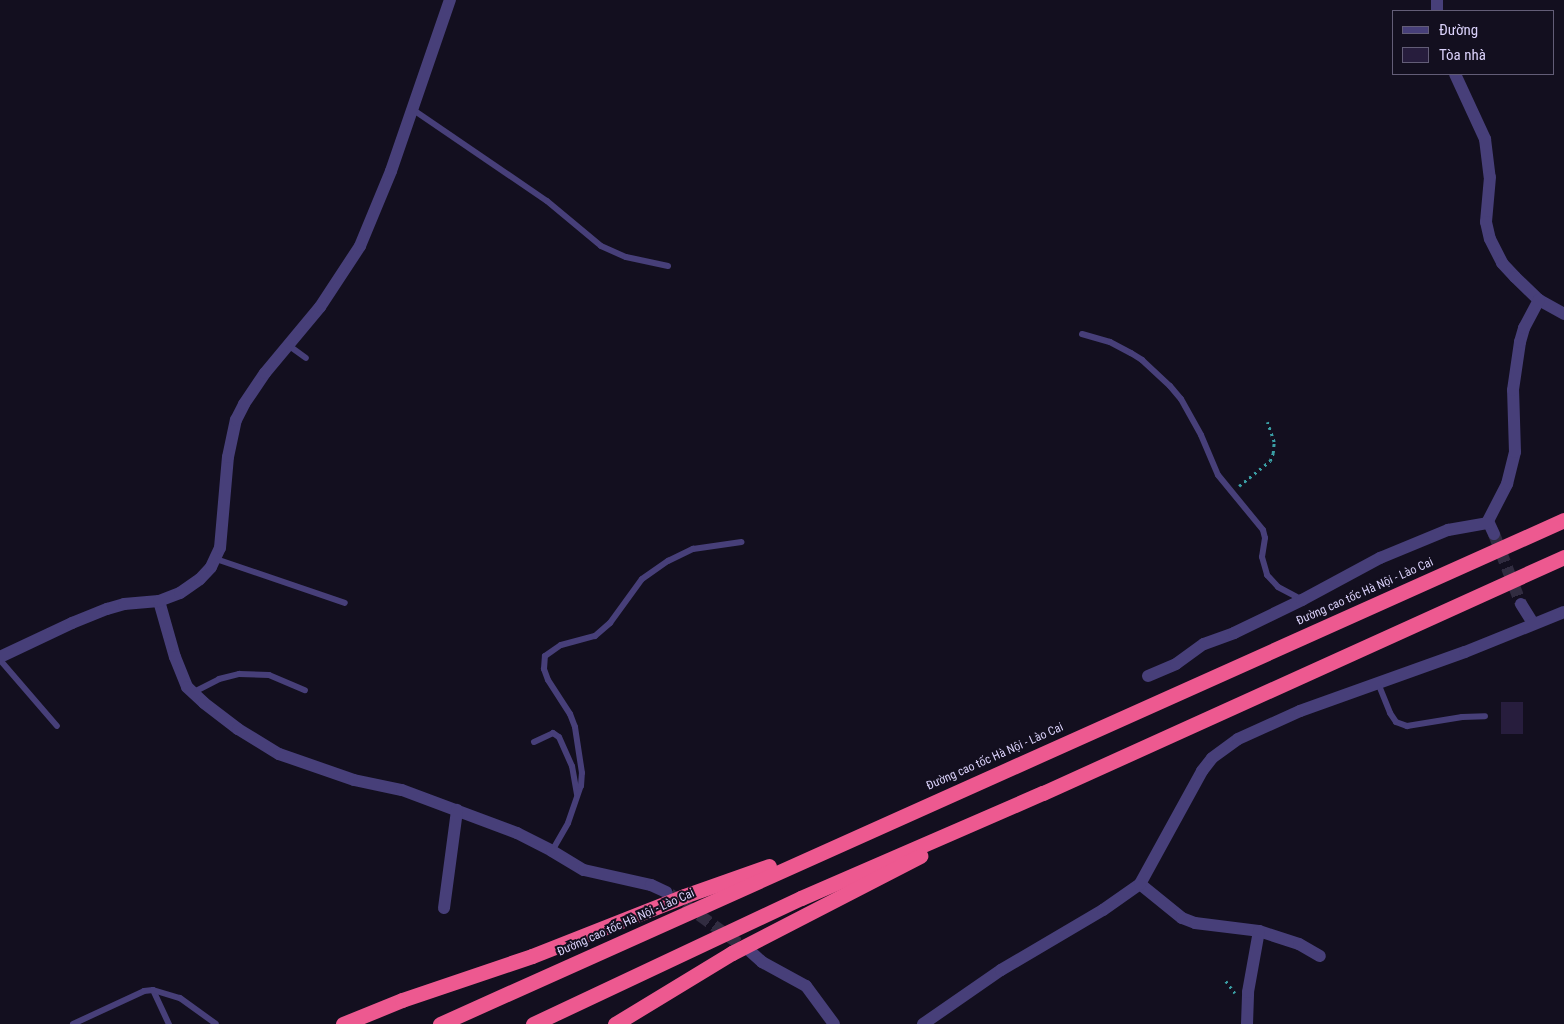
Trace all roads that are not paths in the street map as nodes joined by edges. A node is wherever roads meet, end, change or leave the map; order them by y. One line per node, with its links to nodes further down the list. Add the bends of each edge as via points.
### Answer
1 (450, 0): 3 (street)
2 (1455, 75): 5 (street, via 1485,139 1490,177 1486,222 1490,239 1502,262)
3 (412, 109): 4 (lane, via 547,201 601,246 626,257); 8 (street, via 360,246 320,307)
4 (668, 266)
5 (1538, 300): 6 (street); 14 (street, via 1524,328 1514,375 1515,452 1491,529 1448,530 1380,558)
6 (1564, 314)
7 (1082, 334): 14 (lane, via 1110,342 1131,353 1170,386 1201,435 1218,475 1263,530 1262,557 1267,574 1278,587)
8 (288, 345): 9 (lane); 13 (street, via 253,390 236,420 228,457)
9 (306, 358)
10 (1564, 520): 31 (highway, Đường cao tốc Hà Nội - Lào Cai)
11 (741, 542): 29 (lane, via 693,549 668,561 642,578 610,623 595,636 561,644 545,656 544,669 548,680 575,727 582,773)
12 (1564, 557): 28 (highway)
13 (216, 560): 15 (street, via 191,587); 16 (lane)
14 (1302, 600): 21 (street, via 1204,644 1176,664)
15 (159, 601): 20 (street, via 107,609 72,622); 24 (street, via 182,677)
16 (345, 604)
17 (1521, 604): 19 (street)
18 (1564, 612): 19 (street)
19 (1533, 623): 22 (street)
20 (0, 659): 26 (lane)
21 (1148, 676)
22 (1378, 683): 25 (lane, via 1396,722 1407,726); 33 (street, via 1300,711 1238,739 1212,758 1184,801)
23 (305, 690): 24 (lane, via 268,675 240,674 219,679)
24 (192, 692): 30 (street, via 238,729 279,754 354,780 402,790)
25 (1485, 716)
26 (58, 726)
27 (534, 742): 29 (lane, via 552,733 559,737 572,766)
28 (1043, 793): 45 (highway, via 800,898); 46 (highway, via 732,953)
29 (577, 796): 32 (lane, via 568,823)
30 (457, 810): 32 (street); 35 (street)
31 (867, 831): 43 (highway); 44 (highway, Đường cao tốc Hà Nội - Lào Cai)
32 (552, 850): 34 (street, via 584,870 651,884)
33 (1140, 884): 36 (street, via 1182,918 1195,923); 48 (street, via 1103,910 1001,970)
34 (666, 892)
35 (444, 908)
36 (1259, 931): 38 (street, via 1299,944); 49 (street, via 1248,992)
37 (751, 952): 47 (street, via 762,962 806,986)
38 (1320, 956)
39 (153, 990): 40 (lane, via 144,991); 41 (lane); 42 (lane, via 180,998)
40 (73, 1024)
41 (169, 1024)
42 (216, 1024)
43 (343, 1024)
44 (440, 1024)
45 (533, 1024)
46 (615, 1024)
47 (834, 1024)
48 (923, 1024)
49 (1247, 1024)

